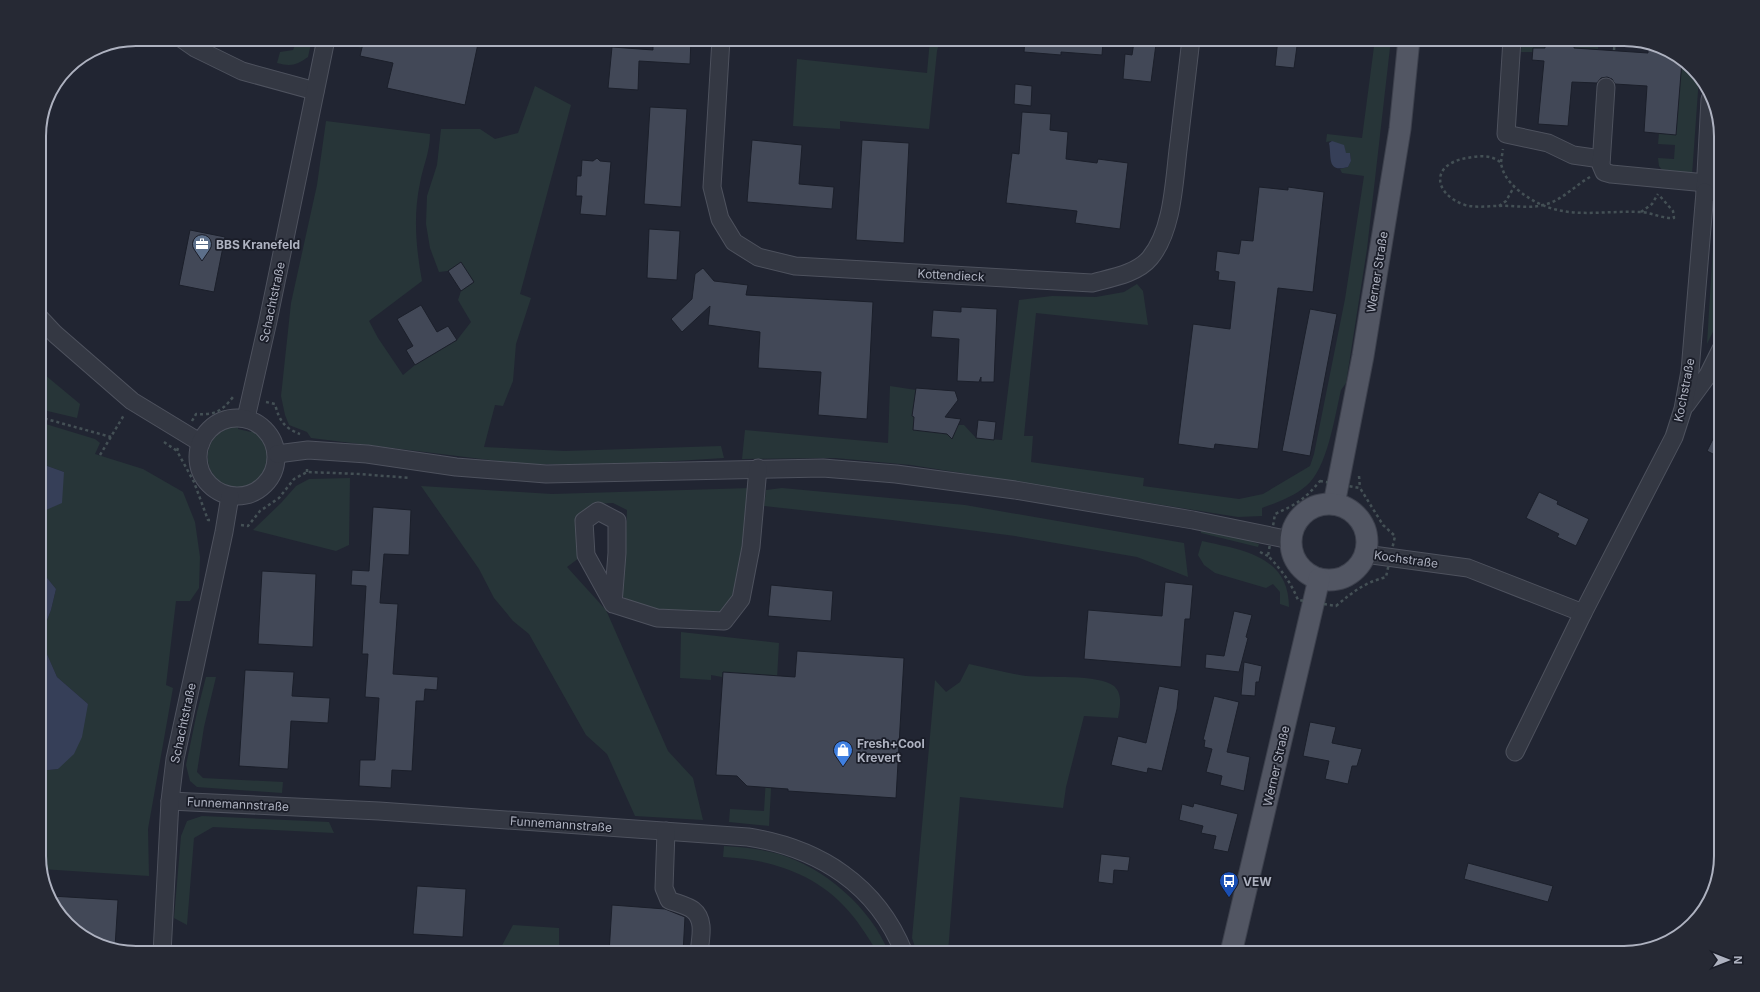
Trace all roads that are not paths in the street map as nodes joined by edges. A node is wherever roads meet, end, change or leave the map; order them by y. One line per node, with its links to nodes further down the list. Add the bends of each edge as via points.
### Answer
1 (192, 46): 8 (street, via 242,71)
2 (325, 46): 8 (street, Schachtstraße)
3 (721, 46): 4 (street, Kottendieck, via 712,186 720,219 734,242 758,257 795,266 1092,283 1125,275 1149,259 1162,238 1170,208)
4 (1190, 46)
5 (1408, 46): 20 (main road, Werner Straße, via 1399,137 1363,356)
6 (1512, 46): 10 (street, via 1506,134 1548,143 1573,156)
7 (1606, 87): 10 (street)
8 (315, 91): 15 (street, Schachtstraße)
9 (1710, 111): 11 (street, Kochstraße)
10 (1602, 165): 11 (street, via 1611,174 1655,186)
11 (1710, 189): 14 (street, Kochstraße, via 1690,371)
12 (46, 324): 16 (street, via 132,401)
13 (1714, 363): 14 (street)
14 (1683, 409): 25 (street, Kochstraße, via 1674,437)
15 (246, 418): 16 (street, via 217,422); 17 (street, via 259,424 269,433)
16 (200, 443): 19 (street, via 198,460 202,475 215,489)
17 (277, 454): 18 (street, via 308,450 367,454 456,467 546,474); 19 (street, via 275,471 265,485 255,492)
18 (758, 468): 21 (street, via 823,468 896,474 1015,490); 24 (street, via 751,546 741,599 724,621 658,618)
19 (230, 496): 27 (street, Schachtstraße, via 175,759)
20 (1334, 504): 21 (main road, via 1312,507); 22 (main road, via 1353,512 1360,521 1367,542)
21 (1281, 538): 23 (main road, via 1301,568)
22 (1365, 554): 23 (main road, via 1360,564 1342,578); 25 (street, Kochstraße, via 1468,568)
23 (1319, 579): 32 (main road, Werner Straße)
24 (613, 604)
25 (1583, 613): 26 (street, Kochstraße)
26 (1515, 752)
27 (170, 801): 28 (street, Funnemannstraße, via 379,811); 29 (street, Schachtstraße)
28 (666, 831): 30 (street, via 664,888 669,900 693,910 700,919); 31 (street, Funnemannstraße, via 748,836 801,850 828,863 850,880 884,914)
29 (162, 946)
30 (700, 946)
31 (901, 946)
32 (1233, 946)

